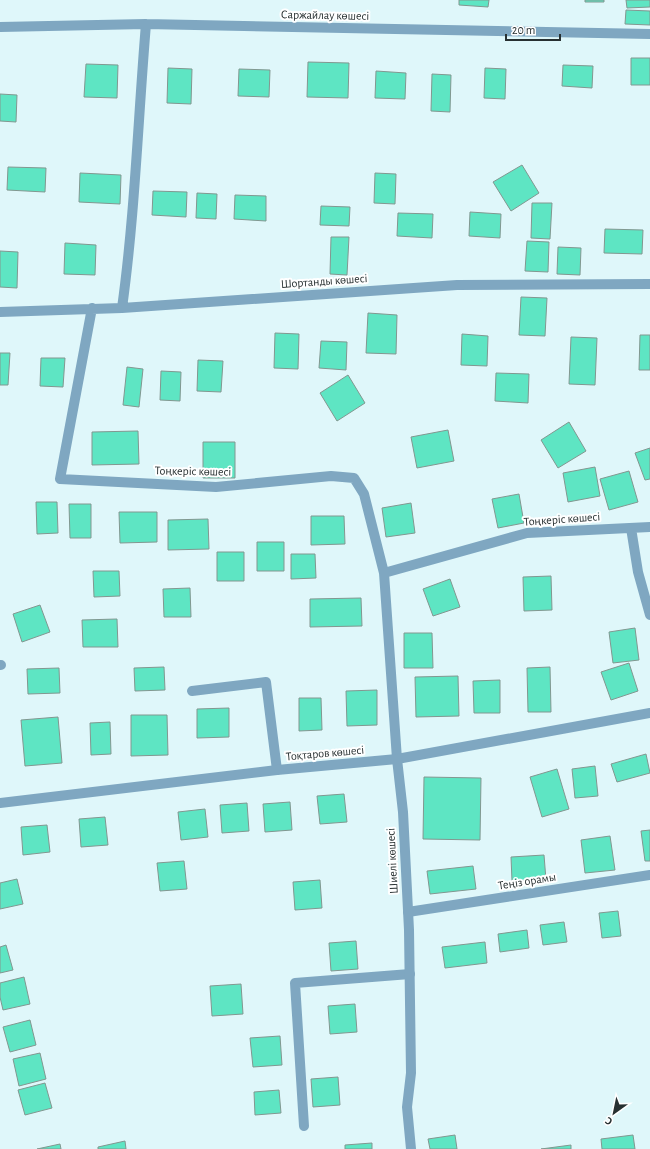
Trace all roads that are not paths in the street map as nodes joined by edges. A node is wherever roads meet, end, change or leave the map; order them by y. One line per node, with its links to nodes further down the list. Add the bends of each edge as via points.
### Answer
1 (146, 24): 2 (street, Саржайлау көшесі); 3 (street, Саржайлау көшесі); 6 (street, via 131,241)
2 (0, 27)
3 (650, 34)
4 (650, 284): 6 (street, Шортанды көшесі, via 457,285)
5 (92, 308): 6 (street, Шортанды көшесі); 7 (street, Шортанды көшесі); 8 (street, Тоңкерiс көшесі, via 60,479 216,487 332,476 354,478)
6 (122, 308)
7 (0, 312)
8 (364, 494): 11 (street, Шиелі көшесі)
9 (650, 526): 10 (street, Тоңкерiс көшесі)
10 (631, 528): 11 (street, Тоңкерiс көшесі, via 527,533); 12 (street, via 638,572)
11 (384, 573): 15 (street, Шиелі көшесі)
12 (650, 615)
13 (192, 692): 16 (street, via 266,682)
14 (650, 713): 15 (street, Тоқтаров көшесі)
15 (397, 759): 16 (street, Тоқтаров көшесі); 19 (street, Шиелі көшесі, via 403,812)
16 (277, 770): 17 (street, Тоқтаров көшесі)
17 (0, 803)
18 (650, 875): 19 (street, Теңіз орамы)
19 (408, 912): 20 (street, Шиелі көшесі)
20 (410, 974): 21 (street, via 295,983); 22 (street, Шиелі көшесі, via 411,1073 407,1107)
21 (304, 1126)
22 (411, 1149)

